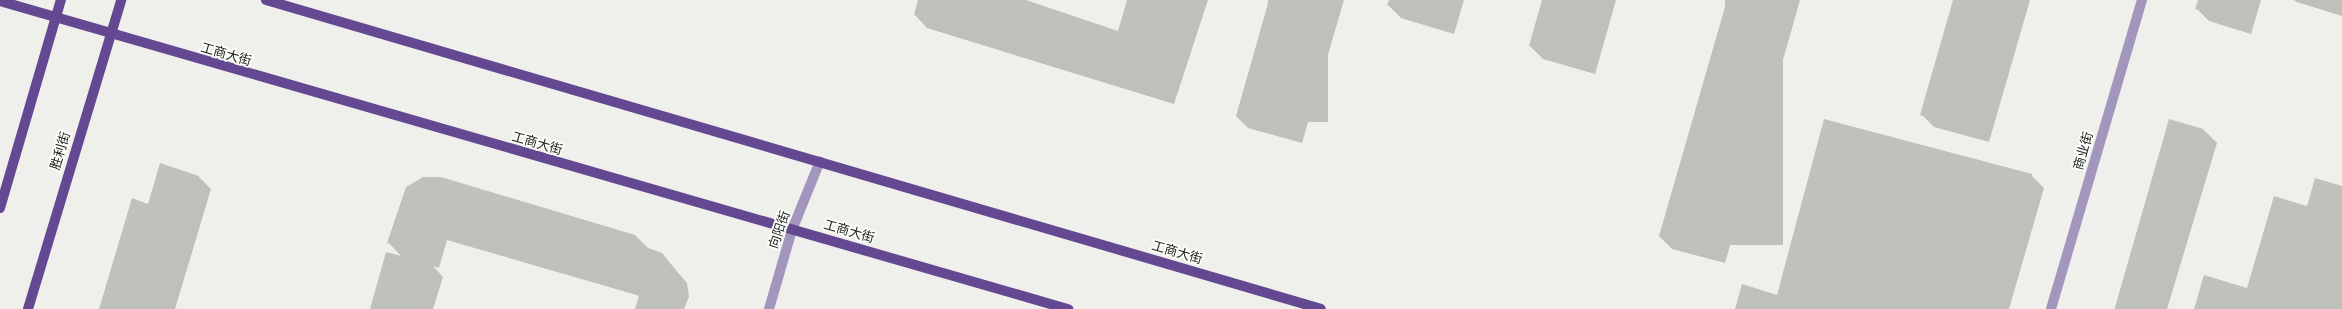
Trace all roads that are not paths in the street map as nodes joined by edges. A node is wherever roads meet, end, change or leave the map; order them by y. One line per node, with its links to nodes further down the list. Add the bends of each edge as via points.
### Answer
1 (61, 0): 6 (main road)
2 (121, 0): 7 (main road, 胜利街)
3 (266, 0): 8 (main road, 工商大街)
4 (2142, 0): 15 (street, 商业街)
5 (0, 1): 6 (main road, 工商大街)
6 (55, 18): 7 (main road, 工商大街); 9 (main road)
7 (109, 35): 10 (main road, 工商大街); 11 (main road, 胜利街)
8 (820, 161): 10 (street, 向阳街); 14 (main road, 工商大街)
9 (0, 208)
10 (792, 230): 12 (street, 向阳街); 13 (main road, 工商大街)
11 (28, 309)
12 (769, 309)
13 (1068, 309)
14 (1321, 309)
15 (2052, 309)

